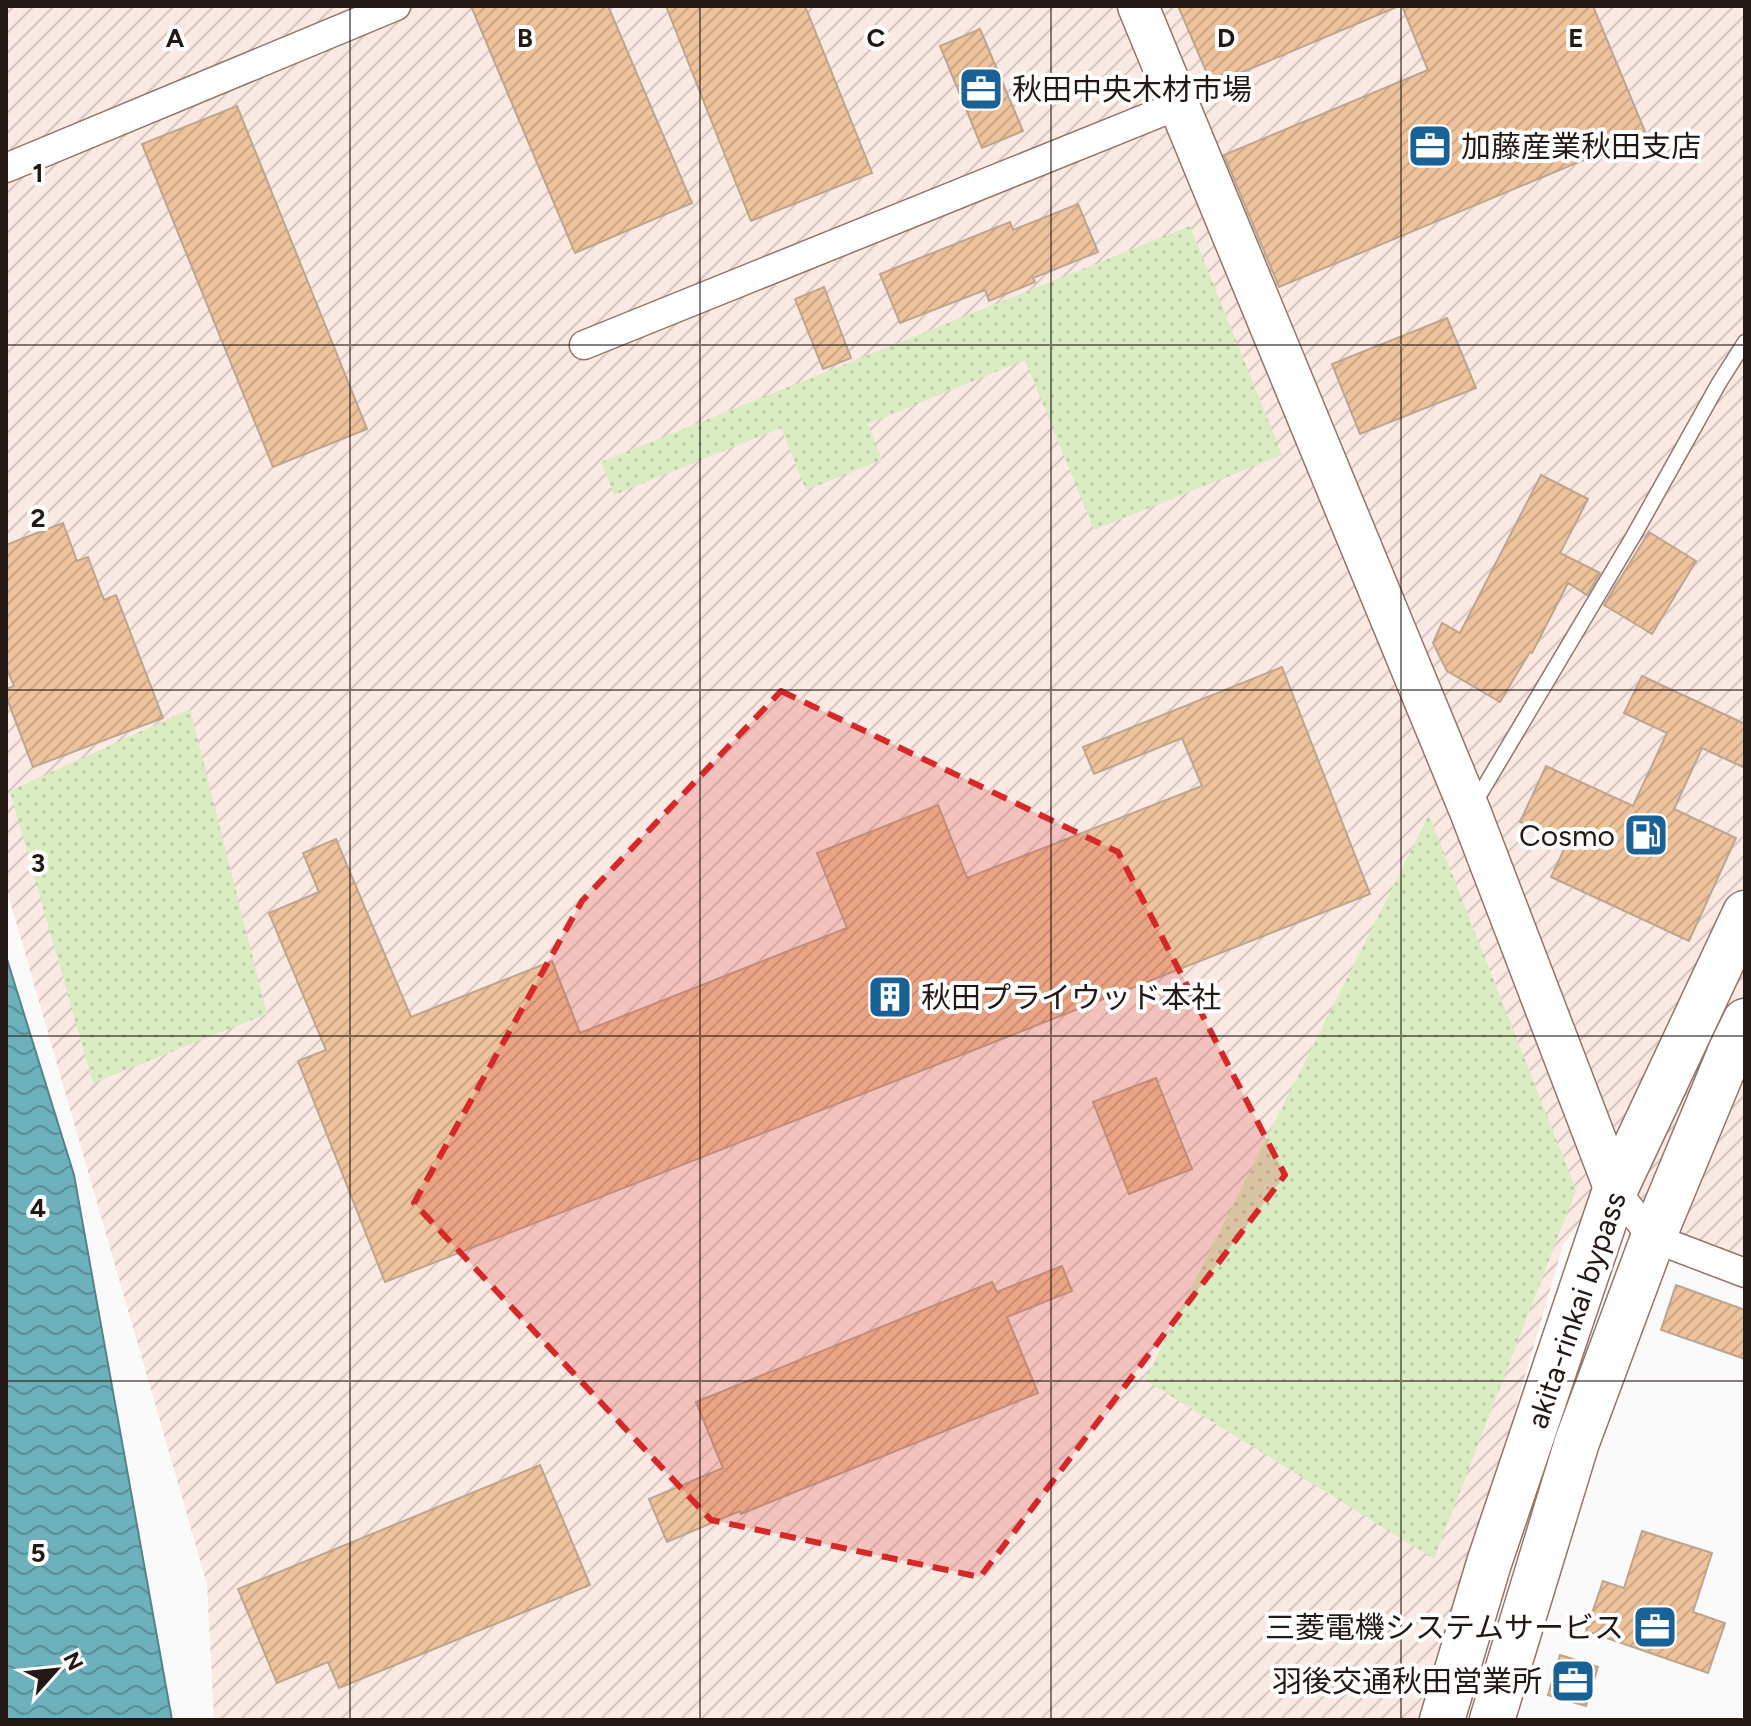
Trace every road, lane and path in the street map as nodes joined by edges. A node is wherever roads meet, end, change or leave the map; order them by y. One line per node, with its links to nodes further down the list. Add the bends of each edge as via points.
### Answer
1 (396, 6): 4 (street)
2 (1138, 6): 3 (street)
3 (1179, 105): 6 (street); 7 (street)
4 (6, 168)
5 (1745, 342): 7 (lane)
6 (584, 345)
7 (1470, 811): 10 (street)
8 (1745, 913): 10 (highway, akita-rinkai bypass)
9 (1745, 1021): 11 (highway, akita-rinkai bypass)
10 (1615, 1190): 11 (street); 13 (highway, akita-rinkai bypass, via 1489,1563)
11 (1653, 1238): 12 (street); 14 (highway, akita-rinkai bypass, via 1577,1442)
12 (1745, 1273)
13 (1442, 1720)
14 (1492, 1720)

